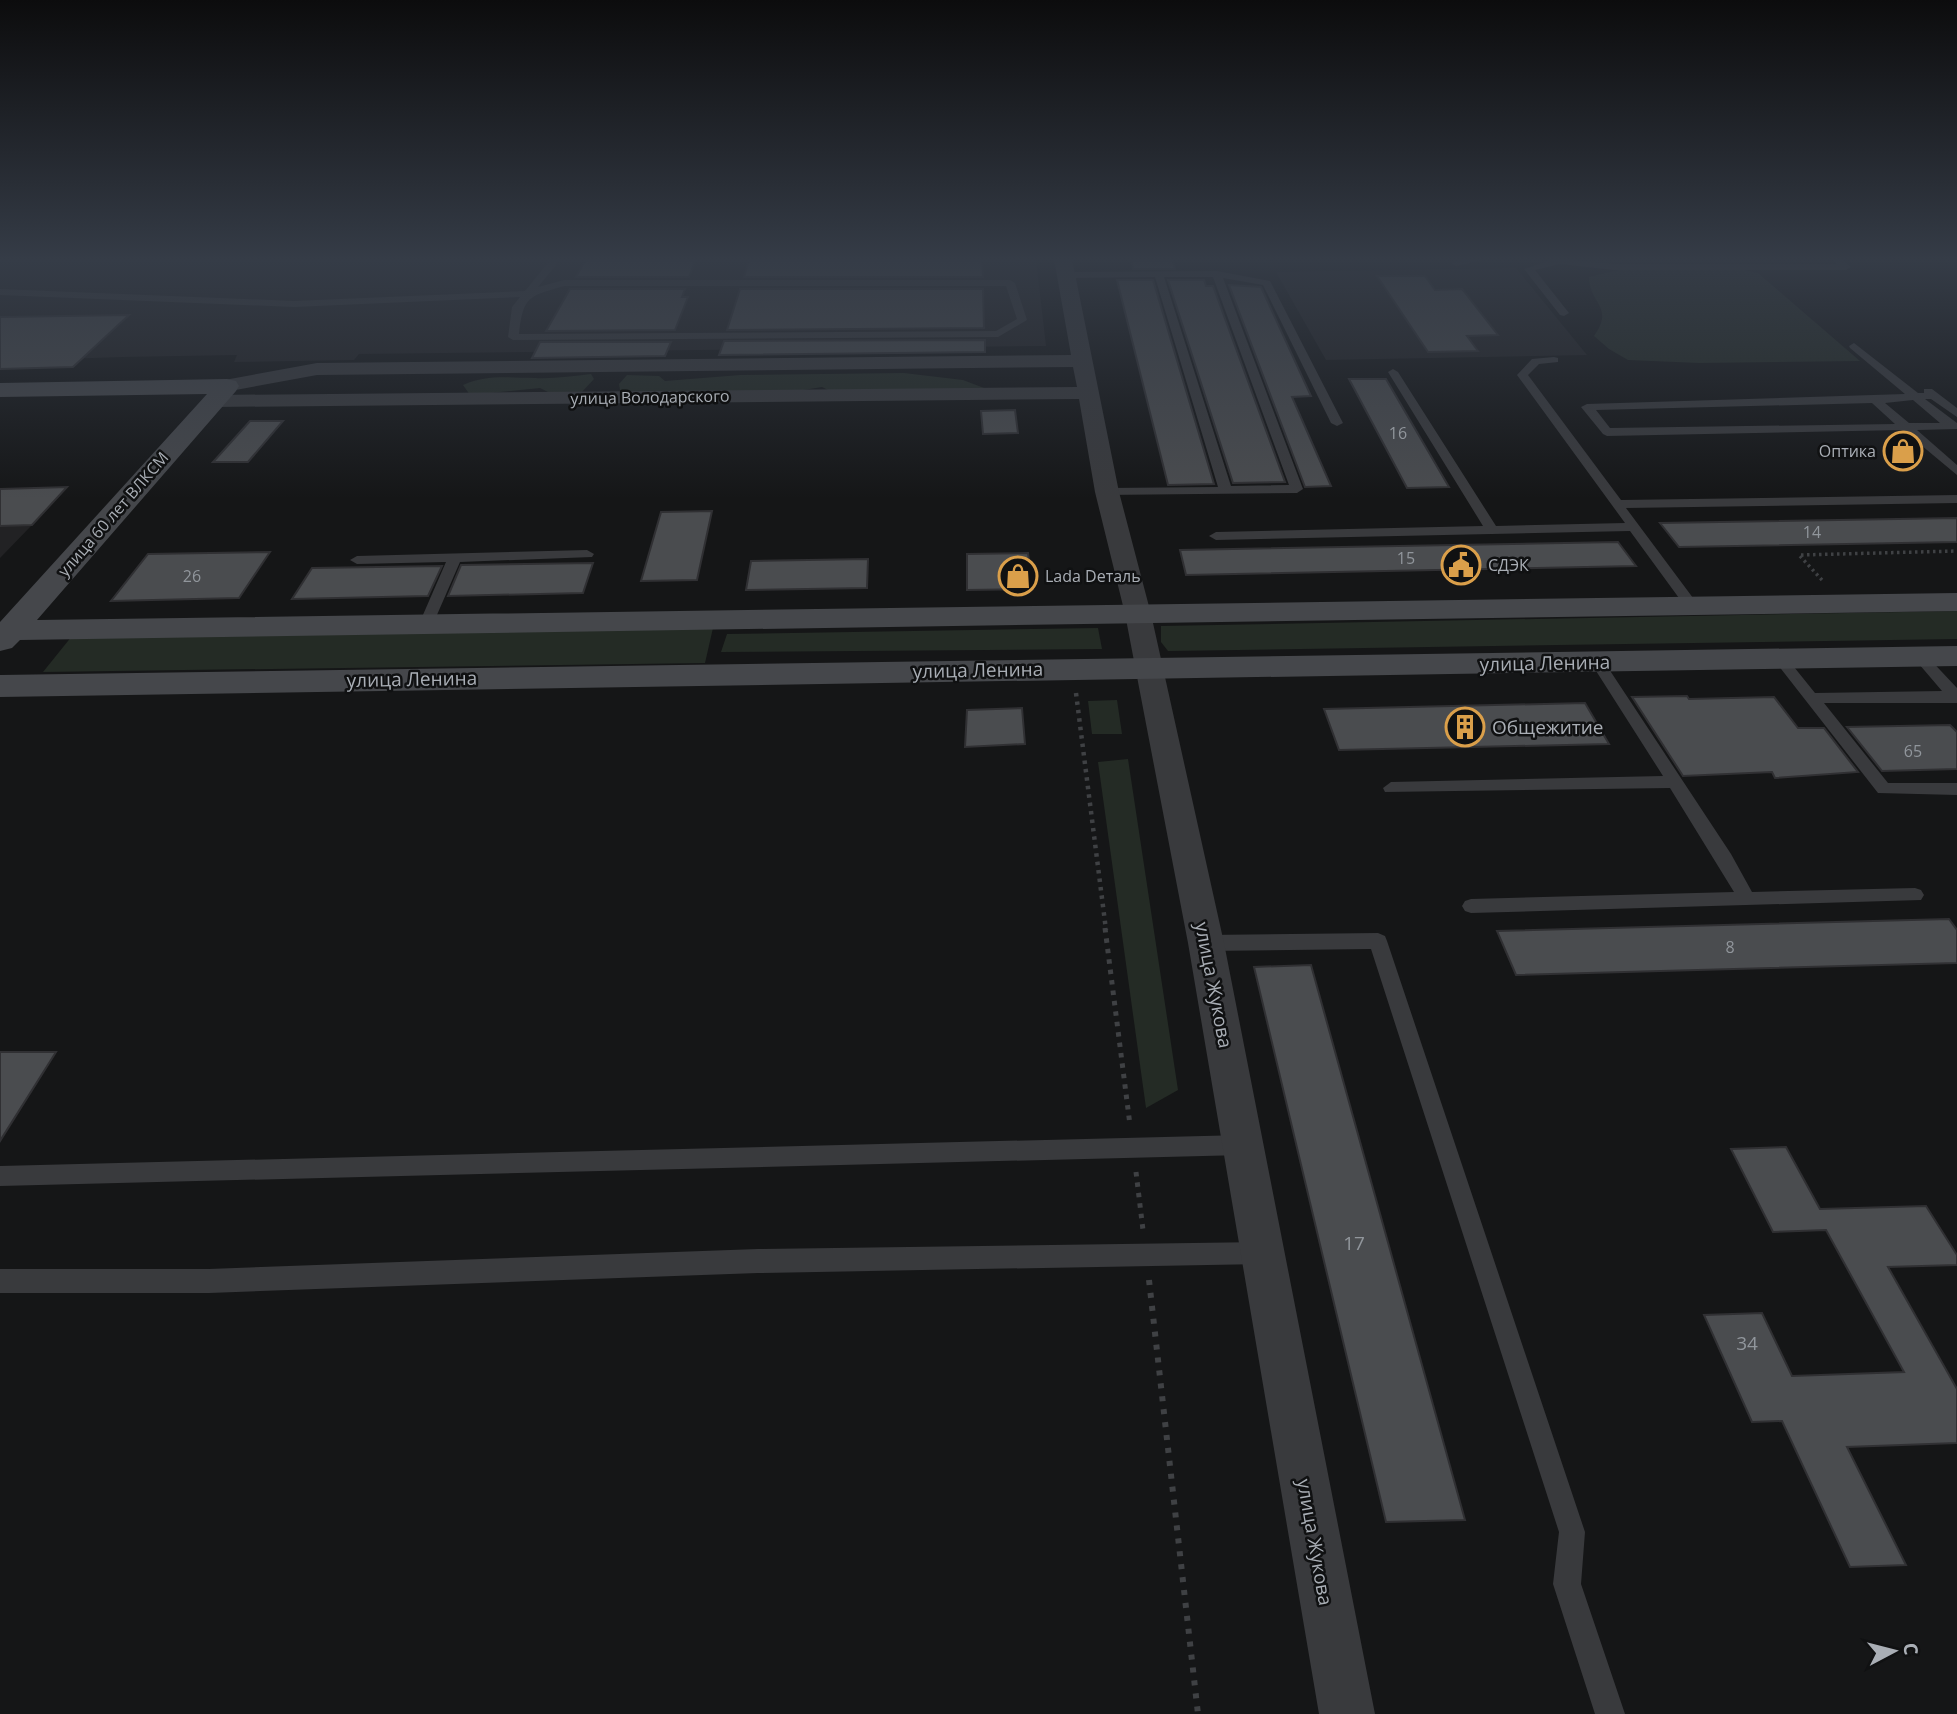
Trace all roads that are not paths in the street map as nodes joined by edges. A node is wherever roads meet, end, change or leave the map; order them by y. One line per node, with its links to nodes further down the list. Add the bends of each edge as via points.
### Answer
1 (1076, 339): 10 (street, улица Жукова)
2 (1179, 339): 23 (lane)
3 (1241, 339): 23 (lane, via 1297,489)
4 (1295, 339): 19 (lane)
5 (1871, 345): 14 (lane)
6 (1854, 346): 15 (lane)
7 (1554, 359): 26 (lane, via 1536,361 1522,375)
8 (469, 367): 10 (street, улица Володарского); 13 (street, улица Володарского, via 317,369); 16 (street)
9 (1393, 372): 28 (lane)
10 (1083, 377): 16 (street, улица Володарского); 24 (street, улица Жукова)
11 (126, 388): 12 (street, улица Володарского); 13 (street, улица Володарского); 21 (street, via 177,403)
12 (0, 390)
13 (220, 393): 16 (street, улица Володарского); 21 (street, улица 60 лет ВЛКСМ)
14 (1934, 396): 15 (lane); 18 (lane)
15 (1916, 397): 17 (lane); 18 (lane)
16 (450, 399)
17 (1875, 400): 20 (lane); 20 (lane, via 1587,407 1607,432)
18 (1955, 422): 20 (lane)
19 (1337, 424)
20 (1904, 425): 22 (lane)
21 (181, 438): 37 (street, улица 60 лет ВЛКСМ)
22 (1957, 471)
23 (1226, 491): 24 (lane)
24 (1107, 492): 35 (street, улица Жукова)
25 (1957, 499): 26 (lane)
26 (1617, 504): 27 (lane)
27 (1634, 527): 28 (lane); 34 (lane)
28 (1492, 530): 29 (lane)
29 (1216, 536)
30 (587, 554): 31 (lane)
31 (455, 558): 32 (lane); 36 (lane)
32 (357, 560)
33 (1957, 602): 34 (street)
34 (1692, 606): 35 (street)
35 (1138, 614): 36 (street); 42 (street, улица Жукова)
36 (426, 624): 37 (street)
37 (4, 634)
38 (1957, 656): 39 (street, улица Ленина)
39 (1920, 657): 40 (street, улица Ленина); 44 (lane)
40 (1781, 660): 41 (street, улица Ленина); 45 (lane)
41 (1598, 663): 42 (street, улица Ленина); 46 (lane)
42 (1150, 668): 43 (street, улица Ленина); 52 (street, улица Жукова)
43 (0, 685)
44 (1956, 697): 45 (lane)
45 (1811, 698): 48 (lane, via 1884,789)
46 (1675, 782): 47 (lane); 50 (lane)
47 (1391, 788)
48 (1957, 789)
49 (1915, 895): 50 (lane)
50 (1747, 899): 51 (lane)
51 (1471, 906)
52 (1206, 943): 53 (street, улица Жукова); 58 (lane, via 1378,941 1572,1532 1567,1584)
53 (1243, 1145): 54 (lane); 55 (street, улица Жукова)
54 (0, 1176)
55 (1263, 1253): 56 (lane, via 758,1261 209,1281); 57 (street, улица Жукова)
56 (0, 1281)
57 (1347, 1714)
58 (1610, 1714)

